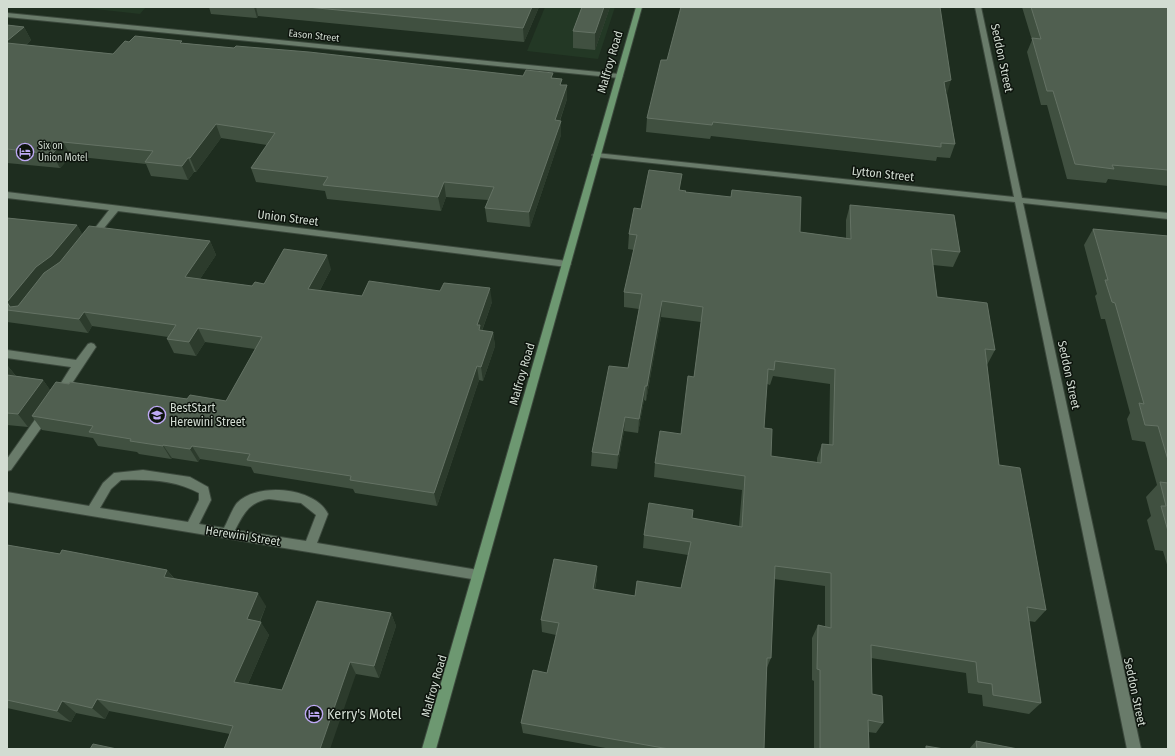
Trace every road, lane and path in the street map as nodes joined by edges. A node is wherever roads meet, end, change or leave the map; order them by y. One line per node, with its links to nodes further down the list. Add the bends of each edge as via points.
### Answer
1 (639, 7): 4 (main road, Malfroy Road)
2 (978, 7): 7 (street, Seddon Street)
3 (7, 16): 4 (street, Eason Street)
4 (619, 76): 5 (main road, Malfroy Road)
5 (596, 155): 7 (street, Lytton Street); 11 (main road, Malfroy Road)
6 (7, 195): 8 (street, Union Street)
7 (1019, 200): 9 (street, Lytton Street); 23 (street, Seddon Street)
8 (116, 208): 10 (street); 11 (street, Union Street)
9 (1168, 216)
10 (87, 244)
11 (567, 264): 21 (main road, Malfroy Road)
12 (92, 347): 14 (street)
13 (7, 354): 14 (street)
14 (79, 364): 15 (street)
15 (7, 467)
16 (7, 497): 17 (street, Herewini Street)
17 (92, 511): 18 (street, Herewini Street); 18 (street, via 107,486 118,476 143,475 190,482 204,490 205,500)
18 (191, 528): 19 (street, Herewini Street)
19 (227, 534): 20 (street, Herewini Street); 20 (street, via 241,507 257,496 269,494 303,499 322,514)
20 (310, 547): 21 (street, Herewini Street)
21 (478, 575): 22 (main road, Malfroy Road)
22 (429, 749)
23 (1134, 749)

